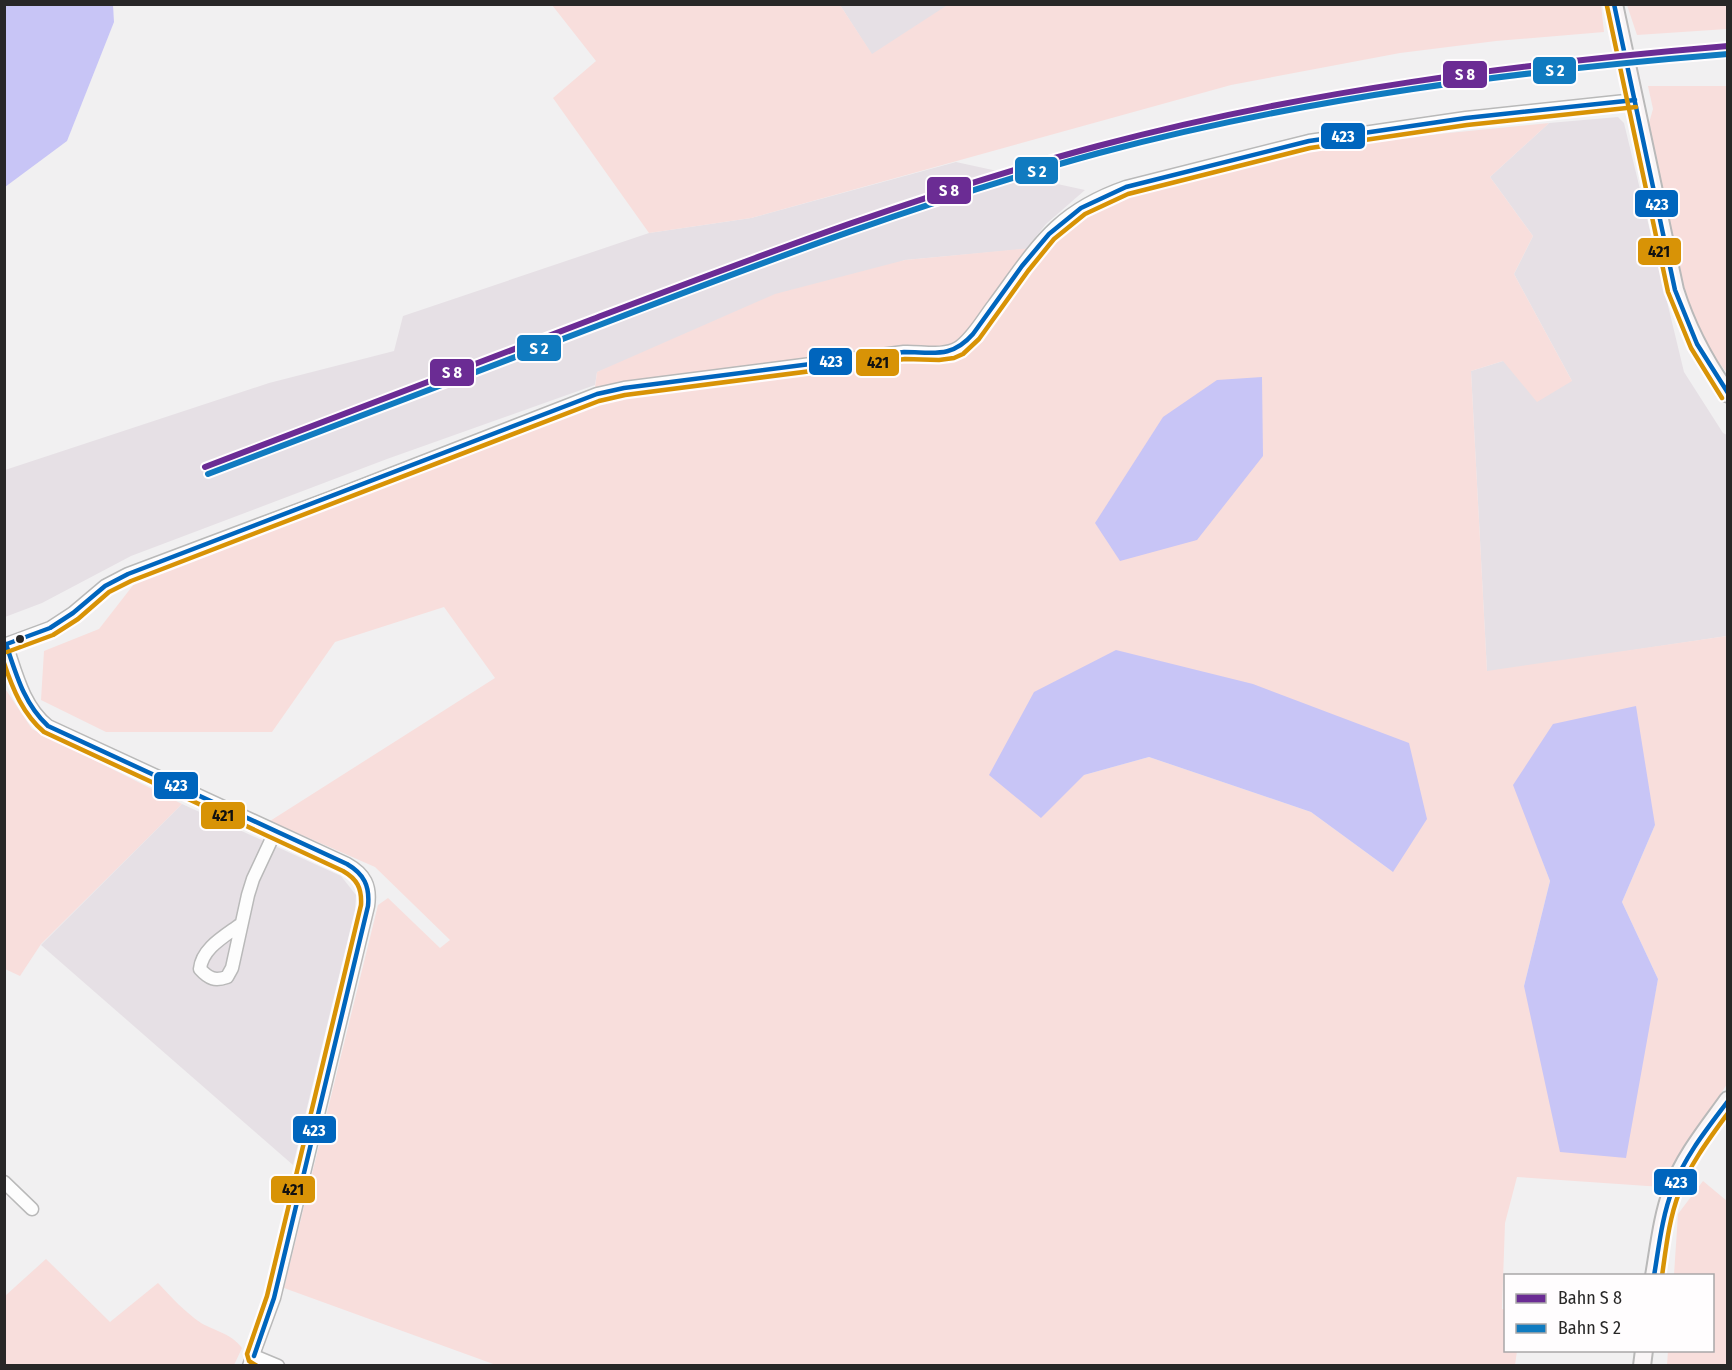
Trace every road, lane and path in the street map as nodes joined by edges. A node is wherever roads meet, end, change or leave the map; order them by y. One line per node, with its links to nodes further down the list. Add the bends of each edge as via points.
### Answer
1 (1614, 4): 2 (main road)
2 (1635, 100): 3 (main road, via 1680,307); 4 (street, via 1309,141 1104,195 1068,215 1041,241 967,340 950,351 918,351 597,394 128,574 105,586 50,628)
3 (1728, 394)
4 (5, 644): 5 (street, via 28,704 48,726)
5 (275, 832): 6 (street, via 253,879); 11 (street, via 354,868 363,875 370,894 274,1298)
6 (241, 924)
7 (1728, 1100): 10 (main road, via 1674,1184)
8 (4, 1182): 9 (street)
9 (32, 1209)
10 (1654, 1274)
11 (252, 1361): 12 (street)
12 (278, 1365)

